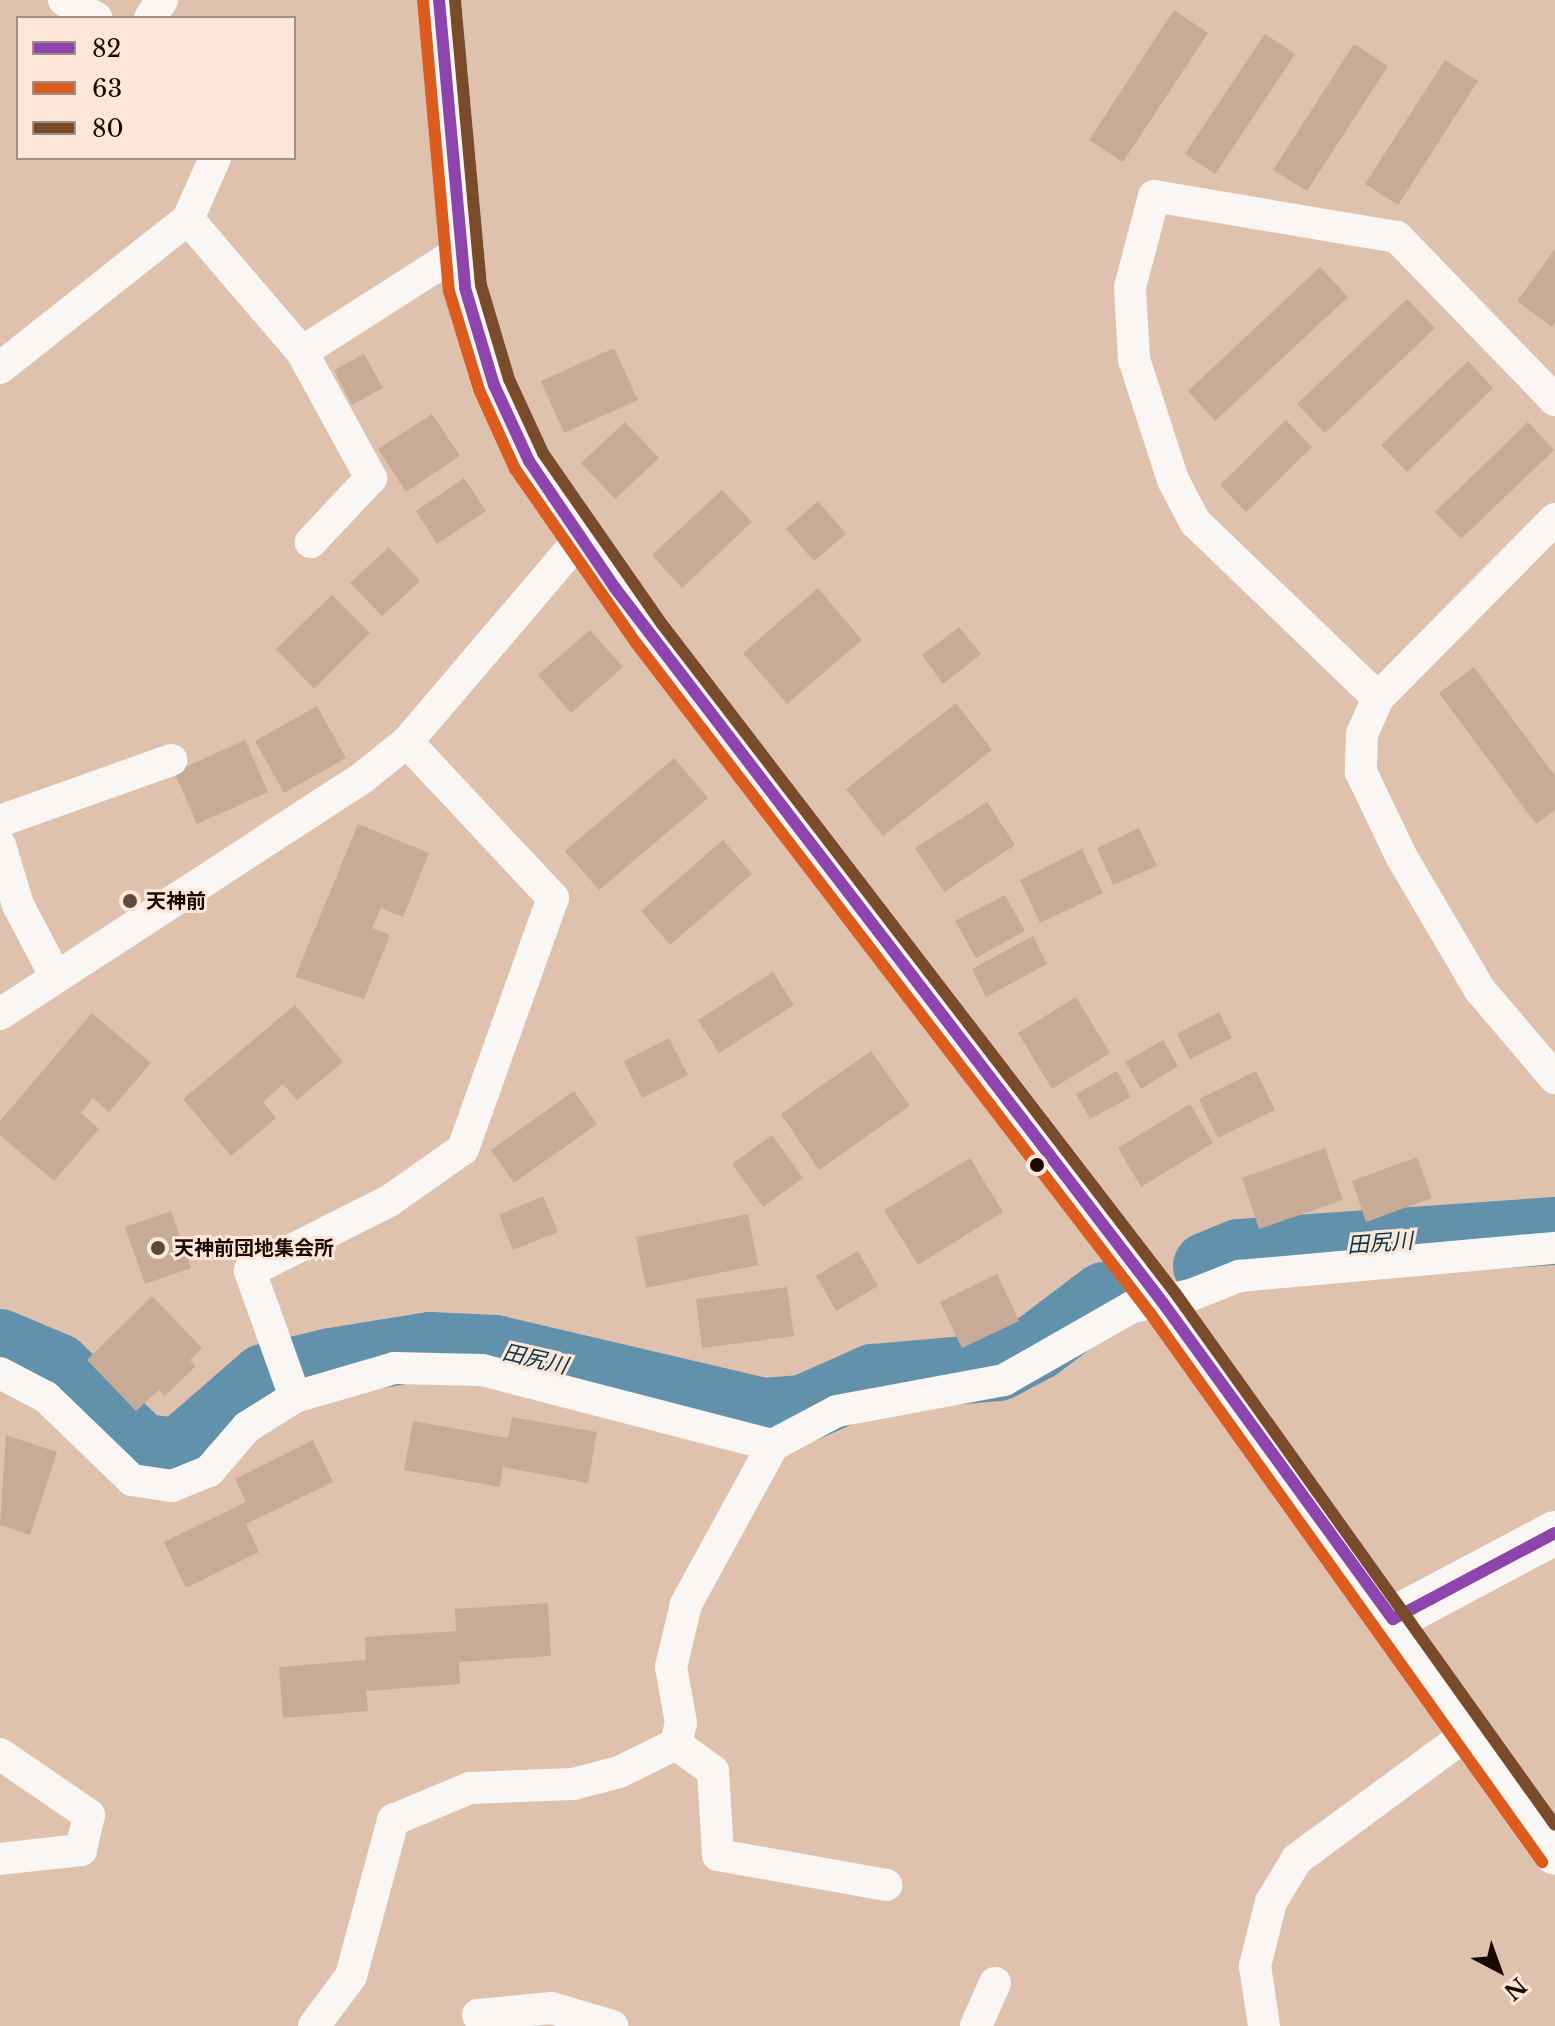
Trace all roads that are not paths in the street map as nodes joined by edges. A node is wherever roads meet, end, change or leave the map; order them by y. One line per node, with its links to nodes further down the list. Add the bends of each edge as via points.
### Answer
1 (64, 0): 3 (street)
2 (439, 0): 6 (main road)
3 (92, 16)
4 (214, 160): 5 (street)
5 (188, 219): 7 (street); 8 (street)
6 (460, 251): 7 (street); 11 (main road, via 477,338 494,385 529,461)
7 (302, 352): 12 (street, via 371,478)
8 (0, 368)
9 (1555, 400): 13 (street, via 1397,237 1154,196 1130,287 1134,359 1173,480 1195,522)
10 (1555, 519): 13 (street)
11 (580, 539): 14 (street); 22 (main road)
12 (311, 542)
13 (1378, 698): 20 (street, via 1362,734 1361,772 1401,856 1480,990)
14 (407, 742): 18 (street, via 362,778); 24 (street, via 553,898 463,1149 389,1201 250,1271)
15 (171, 760): 16 (street)
16 (0, 821)
17 (0, 845): 18 (street, via 18,905)
18 (56, 977): 19 (street)
19 (0, 1014)
20 (1555, 1078)
21 (1555, 1248): 22 (street, via 1239,1276)
22 (1163, 1303): 25 (street, via 1132,1307 1004,1380 837,1411); 27 (main road)
23 (0, 1373): 24 (street, via 46,1397 132,1480 172,1486 209,1471)
24 (289, 1379): 25 (street, via 395,1368 482,1370)
25 (773, 1445): 29 (street, via 686,1604 671,1667 681,1723)
26 (1555, 1533): 27 (main road)
27 (1393, 1619): 28 (main road)
28 (1471, 1731): 31 (main road); 39 (street, via 1297,1859 1263,1926 1255,1966)
29 (676, 1744): 33 (street, via 713,1771 718,1855); 36 (street, via 619,1772 573,1784 470,1788 393,1820 351,1976)
30 (0, 1754): 32 (street, via 89,1815 81,1850)
31 (1555, 1853)
32 (0, 1859)
33 (886, 1885)
34 (995, 1983): 38 (street)
35 (478, 2015): 37 (street, via 552,2008)
36 (314, 2026)
37 (612, 2026)
38 (976, 2026)
39 (1264, 2026)

